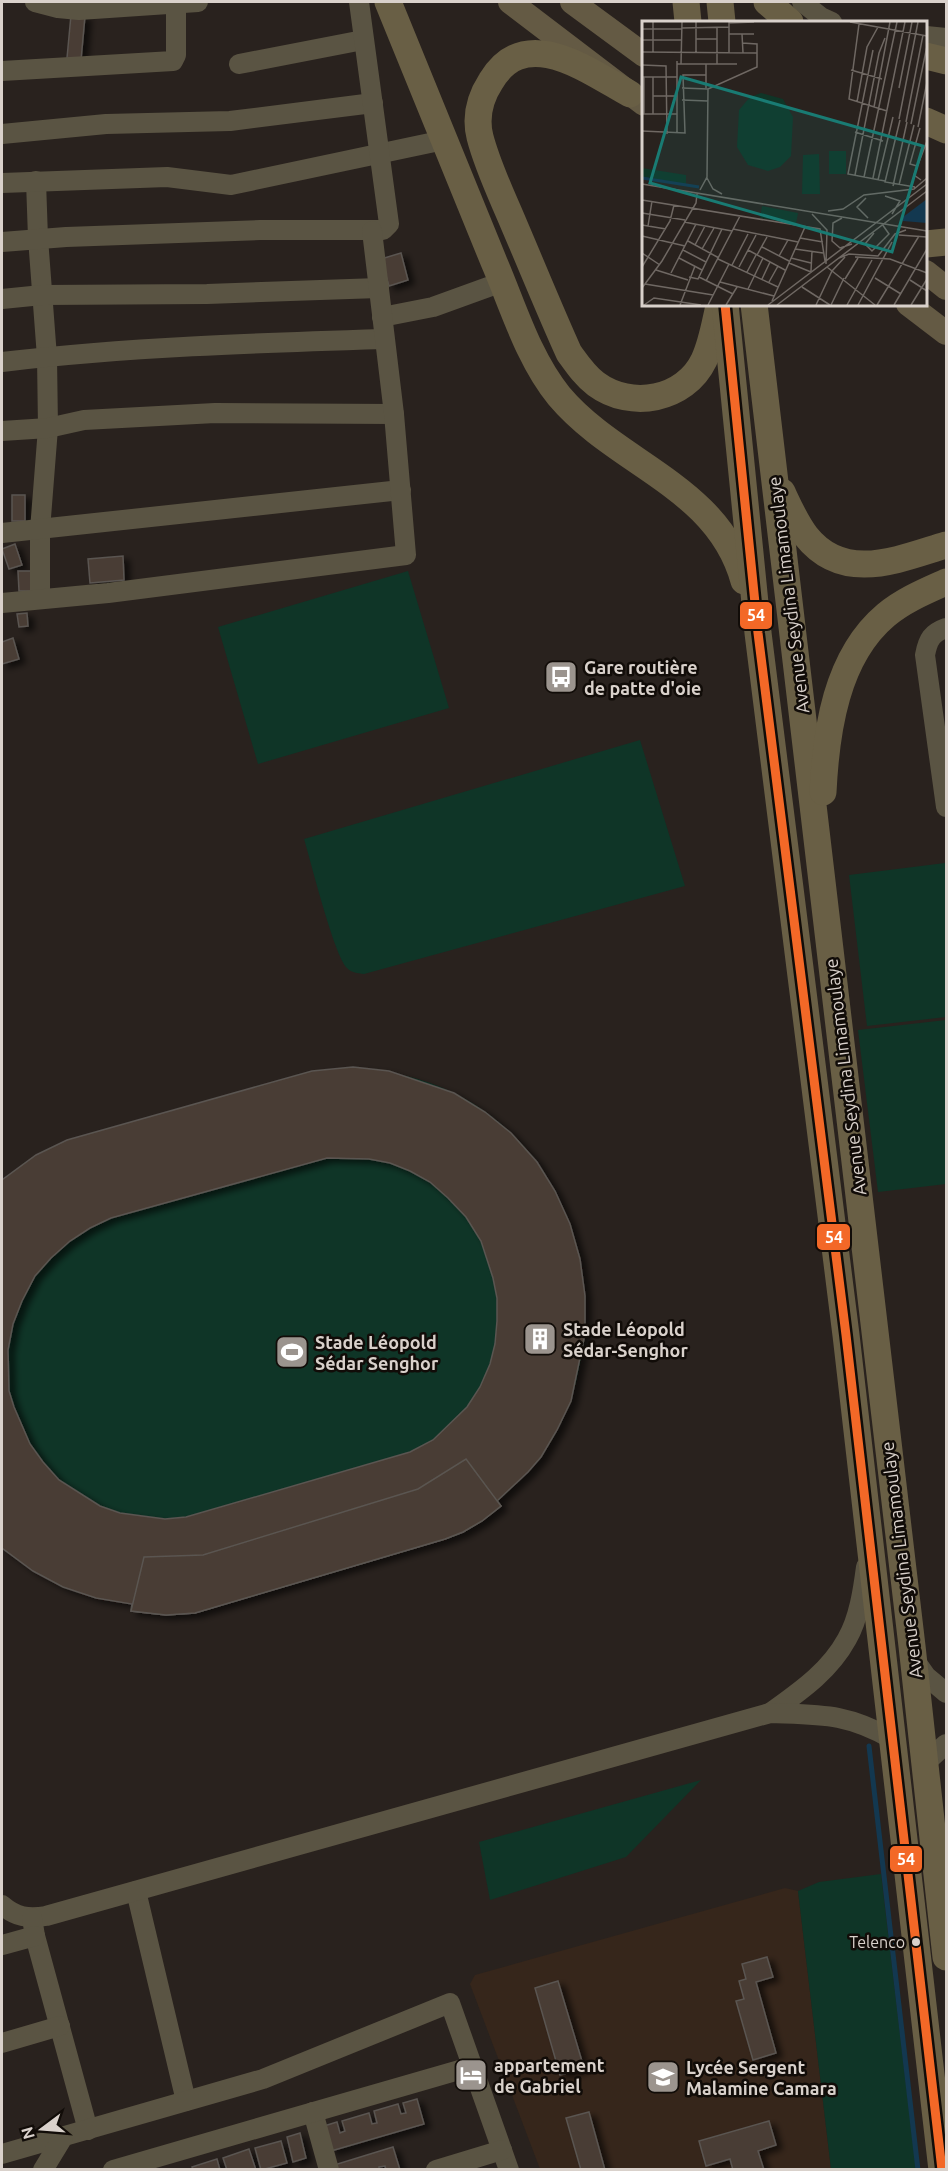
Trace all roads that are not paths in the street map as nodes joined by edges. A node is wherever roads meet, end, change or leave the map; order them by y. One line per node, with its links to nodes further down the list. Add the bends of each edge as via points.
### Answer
1 (36, 2): 2 (street, via 79,10)
2 (176, 2): 3 (street); 23 (street, via 173,61)
3 (198, 2)
4 (359, 2): 18 (street)
5 (388, 2): 29 (highway)
6 (510, 2): 24 (main road)
7 (572, 2): 19 (main road)
8 (686, 2): 12 (highway)
9 (720, 2): 13 (highway)
10 (767, 2): 14 (highway)
11 (802, 2): 15 (street)
12 (688, 21)
13 (722, 21)
14 (789, 21)
15 (830, 21)
16 (927, 36): 17 (street)
17 (946, 38)
18 (363, 40): 22 (street); 25 (street)
19 (642, 54)
20 (927, 56): 21 (highway)
21 (946, 61)
22 (239, 64)
23 (2, 71)
24 (637, 99): 44 (highway, via 567,58 533,53 506,62 484,91 478,108 480,137 562,337 579,368 597,385 634,399 655,398 675,390 704,360)
25 (374, 103): 28 (street, via 230,121 106,124); 30 (street)
26 (927, 121): 27 (highway)
27 (946, 130)
28 (2, 134)
29 (444, 140): 30 (street); 39 (highway)
30 (381, 154): 31 (street, via 231,184 167,177); 33 (street, via 389,225)
31 (36, 181): 32 (street); 34 (street)
32 (2, 183)
33 (372, 231): 34 (street, via 260,230); 40 (street)
34 (38, 238): 35 (street); 42 (street)
35 (2, 242)
36 (946, 242): 37 (highway)
37 (927, 244)
38 (927, 273): 41 (main road)
39 (502, 282): 48 (street, via 433,307); 65 (highway, via 542,371 558,395 605,440 689,496 723,534 735,554)
40 (379, 288): 42 (street); 48 (street)
41 (946, 288)
42 (42, 295): 43 (street); 51 (street)
43 (2, 299)
44 (718, 306)
45 (725, 306): 65 (highway, Avenue Seydina Limamoulaye)
46 (754, 306): 56 (highway, Avenue Seydina Limamoulaye)
47 (911, 306): 49 (main road)
48 (382, 317): 50 (street)
49 (946, 333)
50 (384, 339): 51 (street); 53 (street)
51 (47, 357): 52 (street); 54 (street)
52 (2, 362)
53 (394, 414): 54 (street, via 216,413 84,420); 57 (street)
54 (48, 428): 55 (street); 58 (street)
55 (2, 430)
56 (774, 475): 60 (highway, via 807,538 834,559 862,565 884,563); 68 (highway, Avenue Seydina Limamoulaye)
57 (401, 490): 58 (street); 62 (street, via 406,555)
58 (40, 530): 59 (street); 62 (street)
59 (2, 533)
60 (946, 545)
61 (946, 582): 68 (highway, via 916,595 886,615 867,635 849,664 829,733)
62 (40, 599): 63 (street)
63 (2, 603)
64 (946, 628): 66 (street, via 934,632 925,655)
65 (758, 633): 69 (highway, Avenue Seydina Limamoulaye, via 845,1324)
66 (945, 782): 67 (street)
67 (946, 807)
68 (820, 862): 70 (highway, Avenue Seydina Limamoulaye)
69 (869, 1550): 72 (street, via 848,1638 813,1682); 73 (highway, Avenue Seydina Limamoulaye)
70 (913, 1657): 71 (street, via 926,1676); 75 (highway, Avenue Seydina Limamoulaye)
71 (946, 1693)
72 (770, 1713): 73 (street, via 836,1716); 76 (street)
73 (892, 1739): 96 (highway, Avenue Seydina Limamoulaye)
74 (946, 1744): 75 (street)
75 (924, 1764): 80 (highway, Avenue Seydina Limamoulaye)
76 (136, 1891): 78 (street); 84 (street)
77 (2, 1905): 78 (street)
78 (34, 1927): 79 (street); 81 (street)
79 (2, 1945)
80 (946, 1957)
81 (60, 2026): 82 (street); 86 (street)
82 (2, 2043)
83 (473, 2066): 84 (street, via 450,2003 263,2079); 85 (street); 88 (street)
84 (186, 2101): 86 (street)
85 (313, 2112): 90 (street); 93 (street)
86 (88, 2130): 87 (street)
87 (63, 2137): 89 (street); 91 (street)
88 (502, 2150): 94 (street); 95 (street)
89 (2, 2154)
90 (165, 2162): 92 (street)
91 (43, 2169)
92 (113, 2169)
93 (329, 2169)
94 (436, 2169)
95 (509, 2169)
96 (942, 2169)

